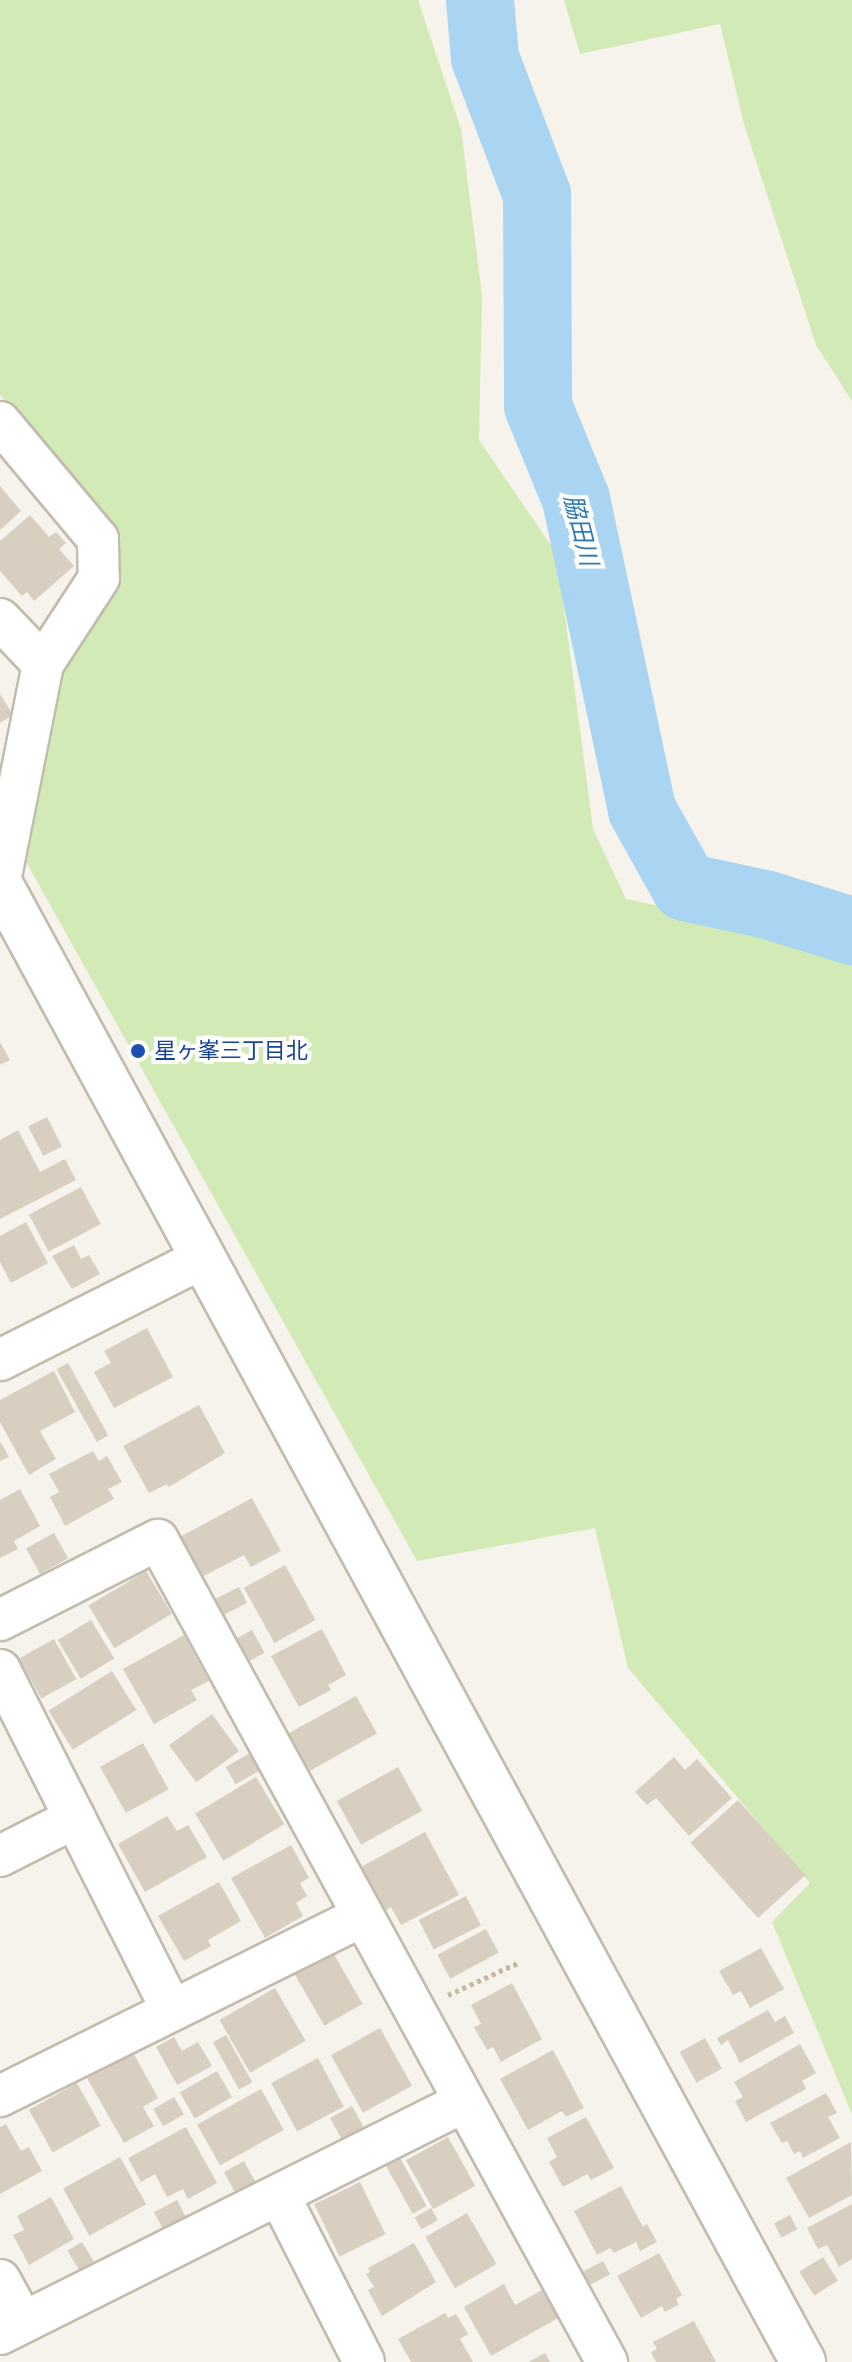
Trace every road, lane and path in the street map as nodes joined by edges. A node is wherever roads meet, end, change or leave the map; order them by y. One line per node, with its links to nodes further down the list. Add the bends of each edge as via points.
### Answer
1 (0, 422): 3 (street, via 98,539 99,578)
2 (0, 619): 3 (street)
3 (43, 664): 4 (street)
4 (0, 882): 5 (street)
5 (203, 1258): 6 (street); 22 (street)
6 (0, 1360)
7 (0, 1620): 11 (street, via 158,1540)
8 (0, 1670): 9 (street)
9 (75, 1818): 10 (street); 13 (street)
10 (0, 1856)
11 (362, 1916): 13 (street); 14 (street)
12 (520, 1962): 14 (path)
13 (172, 2010): 15 (street)
14 (414, 2011): 16 (street)
15 (0, 2096)
16 (464, 2102): 17 (street); 21 (street)
17 (279, 2195): 19 (street); 20 (street)
18 (0, 2280): 19 (street)
19 (12, 2328)
20 (364, 2362)
21 (607, 2362)
22 (803, 2362)

